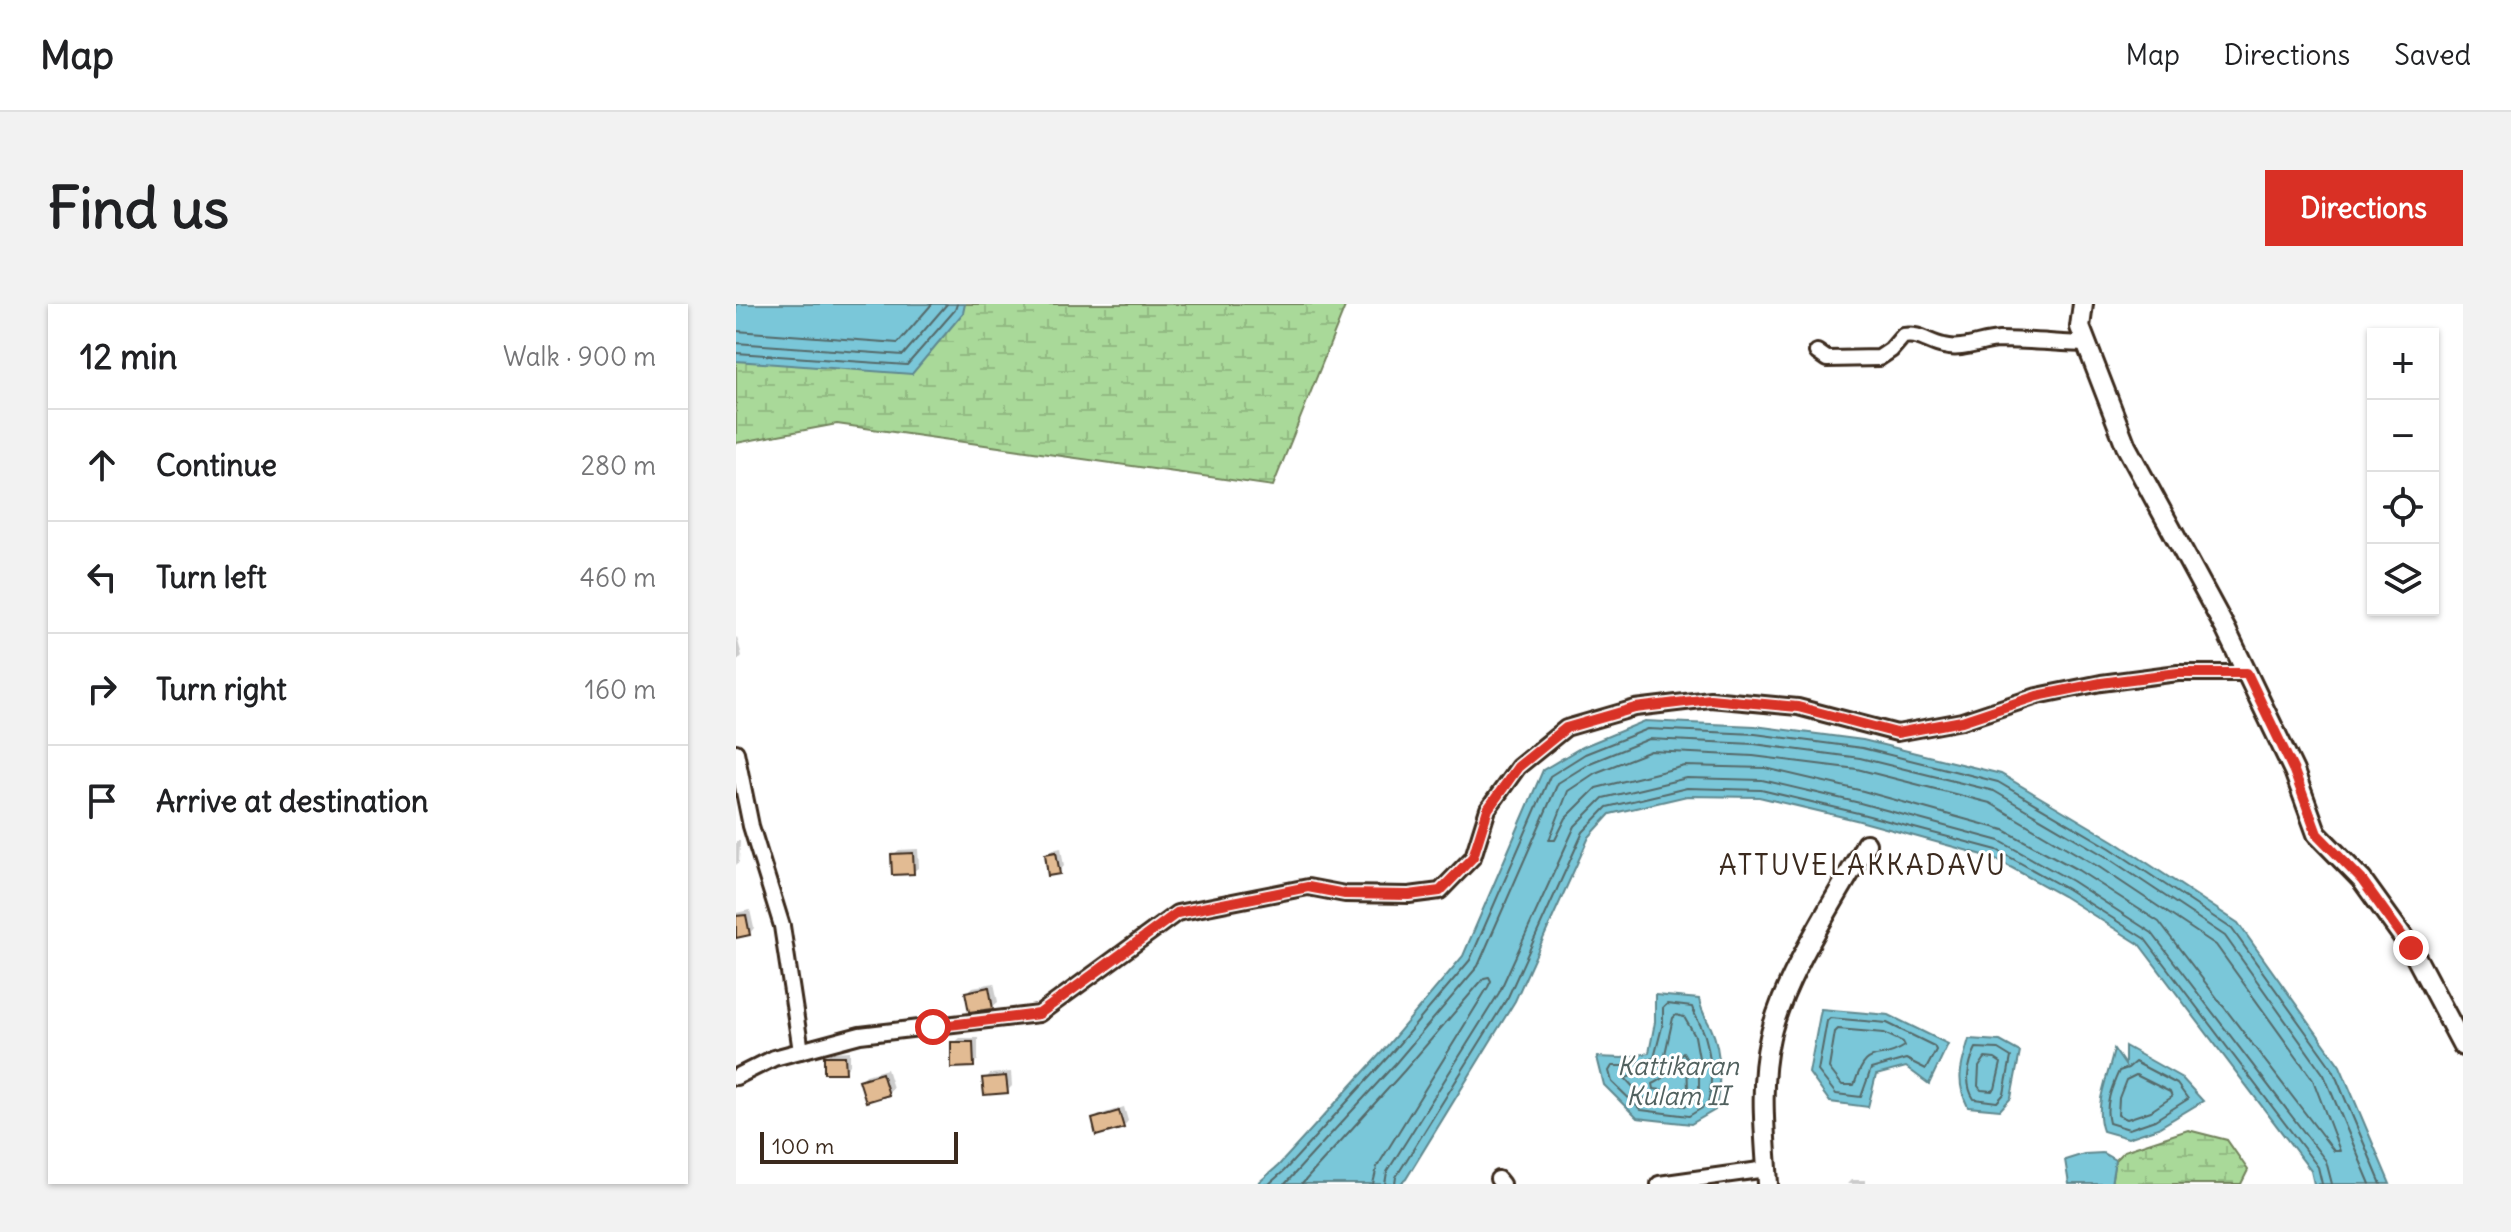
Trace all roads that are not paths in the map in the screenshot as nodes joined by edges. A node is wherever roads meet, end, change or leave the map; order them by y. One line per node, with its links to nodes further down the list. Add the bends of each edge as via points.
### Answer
1 (2083, 304): 2 (main road, via 2080,327)
2 (2087, 344): 3 (street, via 1996,340 1944,347 1912,334 1879,358 1827,359); 4 (main road, via 2126,446)
3 (1817, 352)
4 (2247, 673): 7 (main road, via 2294,771 2317,834 2362,880 2411,948); 8 (street, via 2178,673 2101,683 1897,733 1798,707 1710,699 1635,708 1566,728 1518,767 1488,809 1473,857 1440,891 1345,894 1308,887 1177,913 1039,1014 860,1035)
5 (736, 752): 8 (street, via 751,826 782,926)
6 (1866, 844): 10 (main road, via 1787,987 1770,1037 1762,1111)
7 (2463, 1046)
8 (801, 1051): 9 (street)
9 (736, 1077)
10 (1768, 1176): 11 (street)
11 (1659, 1184)

